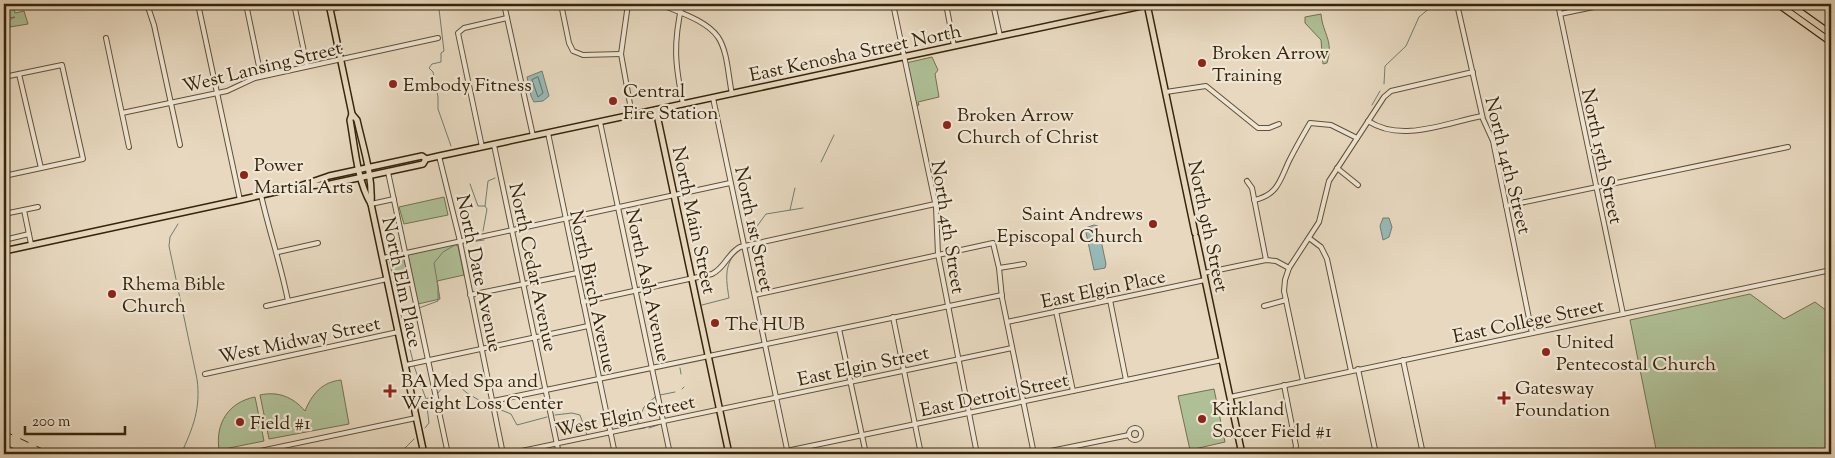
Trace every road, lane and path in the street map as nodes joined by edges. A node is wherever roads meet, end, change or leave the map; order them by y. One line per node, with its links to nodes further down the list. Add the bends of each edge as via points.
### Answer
1 (147, 4): 42 (street)
2 (198, 4): 39 (street)
3 (246, 4): 36 (street)
4 (294, 4): 33 (street)
5 (356, 4): 20 (street)
6 (504, 4): 23 (street)
7 (561, 4): 30 (street, via 570,46 579,54)
8 (628, 4): 30 (street)
9 (660, 4): 21 (street)
10 (682, 4): 21 (street)
11 (893, 4): 31 (street, North 4th Street)
12 (946, 4): 29 (street)
13 (993, 4): 25 (street)
14 (1148, 4): 25 (main road, East Kenosha Street North); 38 (main road, North 9th Street)
15 (1457, 4): 34 (street, North 14th Street)
16 (1558, 4): 22 (street, North 15th Street)
17 (1608, 4): 22 (street)
18 (1778, 4): 28 (highway)
19 (1788, 4): 24 (highway)
20 (330, 6): 32 (main road, North Elm Place)
21 (680, 13): 40 (street, via 718,37); 43 (street, via 674,55)
22 (1560, 14): 74 (street, North 15th Street)
23 (507, 18): 53 (street); 57 (street, via 464,28 458,33)
24 (1831, 34)
25 (1000, 36): 29 (main road, East Kenosha Street North)
26 (106, 38): 45 (street)
27 (438, 38): 32 (street, West Lansing Street)
28 (1831, 42)
29 (954, 46): 31 (main road, East Kenosha Street North)
30 (621, 54): 47 (street)
31 (903, 57): 40 (main road, East Kenosha Street North); 81 (street, North 4th Street)
32 (341, 59): 33 (street, West Lansing Street); 46 (main road, North Elm Place)
33 (307, 66): 36 (street, West Lansing Street)
34 (1473, 72): 48 (street, North 14th Street); 49 (street, via 1391,90)
35 (20, 74): 37 (street); 62 (street); 62 (street, via 62,65 83,159)
36 (261, 76): 39 (street, West Lansing Street)
37 (4, 77)
38 (1166, 92): 51 (street, via 1206,86 1258,128); 107 (main road, North 9th Street)
39 (217, 93): 42 (street, West Lansing Street); 78 (street)
40 (732, 94): 41 (main road, East Kenosha Street North)
41 (712, 98): 43 (main road, East Kenosha Street North); 71 (street, North 1st Street)
42 (171, 103): 45 (street, West Lansing Street); 56 (street)
43 (686, 104): 44 (main road)
44 (656, 110): 47 (main road); 76 (main road, North Main Street)
45 (122, 114): 59 (street)
46 (352, 114): 63 (main road, North Elm Place, via 357,120); 65 (main road, North Elm Place, via 350,120)
47 (632, 115): 50 (main road)
48 (1482, 116): 49 (street, via 1399,132 1384,130); 82 (street, North 14th Street, via 1492,136)
49 (1368, 121): 54 (street)
50 (600, 122): 52 (main road); 84 (street, North Ash Avenue)
51 (1280, 124)
52 (548, 133): 53 (main road); 87 (street, North Birch Avenue)
53 (532, 136): 55 (main road)
54 (1357, 138): 64 (street); 79 (street, via 1337,127 1312,122 1289,160 1278,187 1267,196)
55 (494, 145): 57 (main road); 88 (street, North Cedar Avenue)
56 (180, 146)
57 (482, 147): 60 (main road)
58 (1788, 147): 74 (street)
59 (129, 148)
60 (439, 156): 61 (main road); 92 (street, North Date Avenue)
61 (426, 159): 63 (main road, via 422,156); 66 (main road, via 423,164)
62 (41, 168): 67 (street)
63 (368, 168): 65 (main road); 68 (main road, North Elm Place)
64 (1337, 168): 72 (street); 90 (street, via 1327,184 1321,215)
65 (360, 169): 69 (main road, North Elm Place); 73 (main road)
66 (388, 172): 68 (main road); 77 (street)
67 (4, 176)
68 (369, 176): 69 (main road); 80 (main road, North Elm Place)
69 (361, 177): 73 (main road); 80 (main road, North Elm Place)
70 (1247, 181): 79 (street)
71 (730, 183): 76 (street); 95 (street, North 1st Street)
72 (1358, 185)
73 (297, 187): 75 (main road)
74 (1596, 188): 82 (street); 124 (street, North 15th Street)
75 (261, 195): 78 (main road); 97 (street, via 270,236)
76 (674, 195): 84 (street); 108 (main road, North Main Street)
77 (394, 199): 80 (street); 98 (street)
78 (240, 200): 94 (main road)
79 (1254, 200): 101 (street)
80 (371, 204): 100 (main road, North Elm Place)
81 (935, 204): 95 (street); 99 (street, North 4th Street)
82 (1506, 206): 130 (street, North 14th Street)
83 (38, 207): 85 (street)
84 (618, 207): 87 (street); 112 (street, North Ash Avenue)
85 (24, 210): 86 (street); 89 (street)
86 (4, 214)
87 (565, 219): 88 (street); 106 (street, North Birch Avenue)
88 (512, 231): 92 (street); 111 (street, North Cedar Avenue)
89 (29, 234): 91 (street); 94 (street)
90 (1309, 238): 104 (street); 144 (street, via 1321,247 1327,258)
91 (4, 240)
92 (459, 240): 98 (street); 114 (street, North Date Avenue)
93 (318, 243): 97 (street)
94 (32, 244): 96 (main road)
95 (744, 246): 108 (street, via 734,250 716,272); 113 (street, North 1st Street)
96 (4, 250)
97 (278, 252): 118 (street)
98 (406, 253): 100 (street); 137 (street)
99 (938, 254): 103 (street, via 994,243); 113 (street); 121 (street, North 4th Street)
100 (383, 258): 109 (main road, North Elm Place)
101 (1266, 260): 104 (street); 107 (street)
102 (1024, 264): 103 (street)
103 (999, 268): 115 (street)
104 (1289, 268): 117 (street, via 1284,282)
105 (1831, 270): 124 (street, East College Street)
106 (577, 273): 111 (street); 119 (street, North Birch Avenue)
107 (1204, 273): 110 (main road, North 9th Street)
108 (692, 278): 112 (street); 135 (main road, North Main Street)
109 (388, 279): 118 (street); 129 (main road, North Elm Place)
110 (1206, 280): 116 (street, East Elgin Place); 138 (main road, North 9th Street)
111 (523, 284): 114 (street); 131 (street, North Cedar Avenue)
112 (636, 290): 119 (street); 141 (street, North Ash Avenue)
113 (755, 294): 132 (street, North 1st Street)
114 (470, 295): 134 (street, North Date Avenue)
115 (1002, 295): 121 (street); 126 (street)
116 (1110, 300): 123 (street, East Elgin Place); 147 (street)
117 (1286, 300): 122 (street); 148 (street)
118 (288, 301): 120 (street)
119 (583, 302): 127 (street, North Birch Avenue)
120 (266, 306)
121 (948, 306): 125 (street); 136 (street, North 4th Street)
122 (1264, 306)
123 (1056, 312): 126 (street, East Elgin Place); 152 (street)
124 (1623, 314): 130 (street, East College Street)
125 (893, 317): 128 (street); 143 (street)
126 (1007, 322): 133 (street)
127 (588, 326): 131 (street); 146 (street, North Birch Avenue)
128 (839, 329): 132 (street); 149 (street)
129 (398, 332): 140 (main road, North Elm Place); 145 (street, West Midway Street)
130 (1532, 333): 139 (street, East College Street)
131 (534, 338): 134 (street); 151 (street, North Cedar Avenue)
132 (765, 344): 135 (street); 154 (street, North 1st Street)
133 (1012, 348): 136 (street, East Elgin Street); 156 (street)
134 (481, 349): 137 (street); 155 (street, North Date Avenue)
135 (708, 356): 141 (street); 157 (main road, North Main Street)
136 (958, 359): 143 (street, East Elgin Street); 158 (street, North 4th Street)
137 (428, 360): 140 (street); 171 (street)
138 (1222, 360): 147 (street, East Detroit Street); 153 (main road, North 9th Street)
139 (1403, 360): 142 (street, East College Street); 185 (street)
140 (406, 365): 159 (main road, North Elm Place)
141 (652, 368): 146 (street); 160 (street, North Ash Avenue)
142 (1358, 370): 144 (street, East College Street); 184 (street)
143 (904, 371): 149 (street, East Elgin Street); 161 (street)
144 (1351, 371): 148 (street, East College Street)
145 (204, 374)
146 (599, 380): 151 (street); 162 (street, North Birch Avenue)
147 (1126, 380): 152 (street, East Detroit Street)
148 (1303, 381): 150 (street, East College Street)
149 (850, 382): 154 (street, East Elgin Street); 164 (street)
150 (1284, 385): 153 (street, East College Street); 183 (street, via 1296,446)
151 (545, 391): 155 (street); 165 (street, North Cedar Avenue)
152 (1073, 391): 156 (street, East Detroit Street)
153 (1230, 397): 182 (main road, North 9th Street)
154 (777, 398): 157 (street, East Elgin Street); 167 (street, North 1st Street)
155 (493, 402): 172 (street, North Date Avenue)
156 (1024, 402): 158 (street, East Detroit Street); 181 (street)
157 (720, 410): 160 (street, West Elgin Street); 176 (main road, North Main Street)
158 (969, 413): 161 (street, East Detroit Street); 180 (street, North 4th Street)
159 (416, 418): 169 (street); 170 (main road, North Elm Place)
160 (664, 421): 162 (street, West Elgin Street); 175 (street, North Ash Avenue)
161 (915, 425): 164 (street, East Detroit Street); 179 (street)
162 (610, 431): 165 (street, West Elgin Street); 174 (street, North Birch Avenue)
163 (1129, 435): 181 (street)
164 (862, 436): 167 (street, East Detroit Street); 178 (street)
165 (557, 444): 172 (street, West Elgin Street); 173 (street, North Cedar Avenue)
166 (4, 447): 168 (street)
167 (788, 453): 177 (street, East Detroit Street)
168 (20, 454)
169 (246, 454)
170 (424, 454)
171 (448, 454)
172 (505, 454)
173 (559, 454)
174 (615, 454)
175 (670, 454)
176 (729, 454)
177 (772, 454)
178 (866, 454)
179 (921, 454)
180 (977, 454)
181 (1035, 454)
182 (1242, 454)
183 (1294, 454)
184 (1376, 454)
185 (1423, 454)

